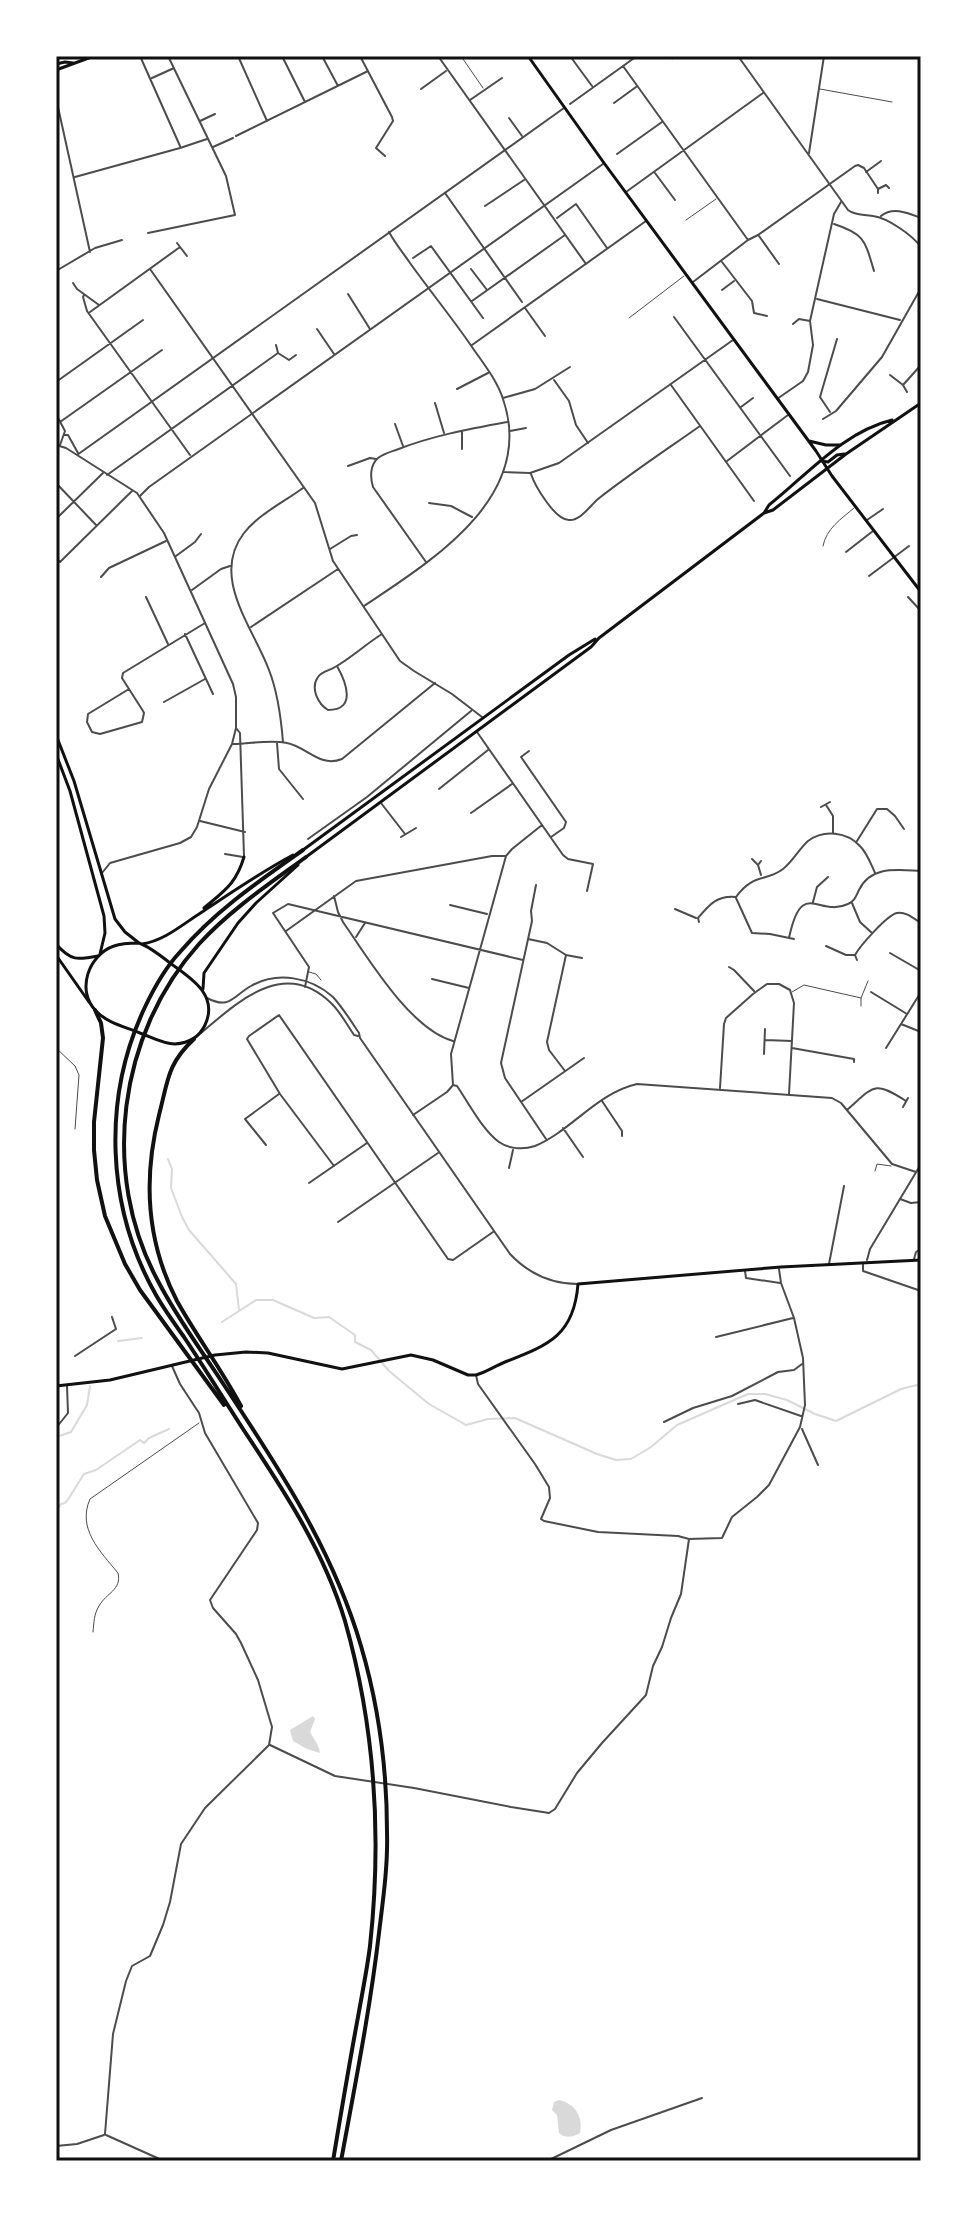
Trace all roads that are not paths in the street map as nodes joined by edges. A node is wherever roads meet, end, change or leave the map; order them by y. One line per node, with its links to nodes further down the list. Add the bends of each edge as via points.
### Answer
1 (94, 56): 15 (main road)
2 (140, 56): 23 (street)
3 (168, 56): 18 (street)
4 (238, 56): 43 (street)
5 (282, 56): 36 (street)
6 (322, 56): 26 (street)
7 (360, 56): 21 (street)
8 (438, 56): 20 (street)
9 (528, 56): 39 (main road)
10 (570, 56): 28 (street)
11 (637, 56): 17 (street)
12 (738, 56): 32 (street)
13 (824, 56): 30 (street)
14 (463, 59): 31 (street)
15 (73, 63): 16 (main road); 19 (main road)
16 (56, 64)
17 (623, 66): 27 (street); 28 (street)
18 (174, 68): 23 (street); 42 (street)
19 (56, 70)
20 (448, 70): 25 (street); 34 (street)
21 (368, 71): 26 (street); 53 (street, via 393,121 376,148)
22 (502, 78): 31 (street)
23 (151, 79): 48 (street)
24 (424, 81): 25 (street)
25 (427, 85): 29 (street)
26 (338, 86): 36 (street)
27 (637, 86): 37 (street); 44 (street)
28 (593, 87): 38 (street)
29 (421, 89)
30 (818, 89): 35 (street); 52 (street)
31 (485, 90): 34 (street)
32 (764, 92): 50 (street); 52 (street)
33 (56, 98): 58 (street)
34 (470, 101): 49 (street)
35 (892, 102)
36 (306, 103): 43 (street)
37 (614, 103)
38 (570, 104)
39 (565, 108): 46 (street); 55 (main road)
40 (215, 114): 42 (street)
41 (509, 118): 46 (street)
42 (199, 121): 45 (street)
43 (268, 122): 47 (street)
44 (663, 122): 50 (street); 51 (street)
45 (208, 138): 47 (street); 48 (street)
46 (523, 138): 49 (street)
47 (213, 147): 78 (street, via 235,215)
48 (180, 148): 58 (street)
49 (505, 150): 59 (street); 63 (street)
50 (684, 150): 56 (street); 65 (street)
51 (617, 154)
52 (809, 154): 60 (street)
53 (385, 156)
54 (881, 161): 57 (street)
55 (604, 163): 62 (main road); 69 (street)
56 (654, 172): 62 (street); 66 (street)
57 (866, 172): 60 (street, via 855,166); 61 (street, via 878,191)
58 (73, 177): 88 (street)
59 (525, 178): 67 (street); 69 (street)
60 (830, 184): 68 (street); 80 (street)
61 (888, 185)
62 (625, 192): 75 (main road)
63 (445, 193): 77 (street); 86 (street)
64 (489, 197): 67 (street)
65 (718, 197): 74 (street); 82 (street)
66 (675, 200)
67 (492, 201): 70 (street)
68 (842, 201): 71 (street, via 852,213); 76 (street)
69 (545, 205): 73 (street); 86 (street)
70 (485, 206)
71 (880, 218): 72 (street, via 896,211); 85 (street)
72 (921, 218)
73 (555, 220): 79 (street); 87 (street, via 576,204)
74 (686, 220)
75 (646, 221): 87 (street); 99 (main road)
76 (832, 224): 94 (street, via 855,231 865,241 873,268); 110 (street)
77 (389, 232): 104 (street); 136 (street)
78 (148, 233)
79 (565, 235): 92 (street); 100 (street)
80 (758, 235): 82 (street); 93 (street)
81 (122, 240): 88 (street)
82 (748, 240): 91 (street)
83 (177, 243): 84 (street)
84 (180, 247): 89 (street); 95 (street)
85 (921, 247)
86 (484, 249): 98 (street); 100 (street)
87 (608, 249): 92 (street)
88 (90, 252): 97 (street)
89 (187, 256)
90 (413, 258): 98 (street, via 431,246)
91 (721, 261): 101 (street); 103 (street)
92 (586, 264): 114 (street)
93 (779, 264)
94 (867, 268)
95 (150, 269): 113 (street); 136 (street)
96 (471, 269): 106 (street)
97 (56, 271)
98 (450, 273): 104 (street); 111 (street)
99 (686, 275): 103 (main road); 119 (street)
100 (504, 278): 106 (street); 112 (street)
101 (735, 281): 107 (street); 116 (street, via 752,301 754,313)
102 (73, 283): 109 (street)
103 (692, 283): 127 (main road)
104 (429, 288): 125 (street); 131 (street)
105 (921, 288): 122 (street)
106 (487, 290): 111 (street)
107 (722, 290)
108 (348, 294): 125 (street)
109 (84, 295): 113 (street); 115 (street)
110 (816, 298): 121 (street); 122 (street)
111 (472, 301): 118 (street, via 482,317)
112 (522, 302)
113 (99, 305): 115 (street)
114 (525, 307): 126 (street); 131 (street)
115 (88, 313): 129 (street)
116 (767, 316)
117 (674, 317): 137 (street)
118 (476, 318)
119 (629, 318)
120 (143, 320): 129 (street)
121 (810, 321): 123 (street); 152 (street, via 808,372)
122 (902, 322): 159 (street, via 882,357)
123 (793, 324)
124 (317, 329): 135 (street)
125 (370, 330): 135 (street)
126 (545, 336)
127 (733, 339): 137 (street); 152 (main road)
128 (837, 339): 159 (street, via 820,397)
129 (111, 343): 140 (street); 144 (street)
130 (276, 345): 133 (street)
131 (471, 346): 141 (street)
132 (162, 350): 140 (street)
133 (278, 353): 134 (street, via 289,360); 146 (street)
134 (296, 355)
135 (335, 355): 158 (street)
136 (212, 358): 146 (street); 153 (street)
137 (705, 360): 145 (street); 156 (street)
138 (921, 365): 147 (street)
139 (570, 367): 143 (street)
140 (131, 372): 153 (street); 163 (street)
141 (489, 372): 148 (street); 151 (street)
142 (890, 375): 147 (street)
143 (554, 379): 151 (street); 175 (street)
144 (56, 382)
145 (671, 384): 166 (street); 175 (street)
146 (232, 385): 158 (street); 167 (street)
147 (903, 385): 149 (street)
148 (457, 389)
149 (907, 392)
150 (753, 398): 156 (street)
151 (503, 399): 164 (street)
152 (777, 399): 160 (main road)
153 (152, 401): 167 (street); 180 (street)
154 (435, 403): 172 (street)
155 (921, 403): 162 (main road)
156 (739, 408): 173 (street)
157 (56, 414): 163 (street)
158 (252, 414): 182 (street); 196 (street)
159 (831, 414): 161 (street)
160 (788, 415): 173 (street); 174 (main road)
161 (823, 419)
162 (895, 419): 176 (main road); 181 (main road)
163 (60, 422): 171 (street)
164 (508, 422): 169 (street); 170 (street)
165 (395, 424): 178 (street)
166 (700, 426): 186 (street); 192 (street, via 575,520 558,516)
167 (171, 428): 182 (street); 193 (street)
168 (526, 428): 170 (street)
169 (462, 430): 172 (street); 179 (street)
170 (509, 431): 190 (street)
171 (64, 435): 177 (street); 180 (street)
172 (444, 435): 178 (street)
173 (759, 436): 186 (street); 194 (street)
174 (809, 441): 176 (main road); 185 (main road)
175 (588, 443): 192 (street, via 559,463)
176 (843, 444): 185 (main road)
177 (58, 445): 180 (street)
178 (403, 447): 184 (street)
179 (462, 449)
180 (78, 454): 191 (street)
181 (846, 454): 185 (main road); 189 (main road)
182 (192, 457): 198 (street)
183 (352, 458): 187 (street)
184 (376, 459): 187 (street); 222 (street, via 370,477 373,488)
185 (822, 461): 189 (main road); 206 (main road)
186 (726, 462): 200 (street)
187 (355, 463): 188 (street)
188 (348, 466)
189 (828, 469): 203 (main road); 206 (main road)
190 (503, 471): 192 (street); 208 (street)
191 (103, 473): 193 (street); 199 (street)
192 (530, 473)
193 (107, 475): 197 (street)
194 (790, 476)
195 (56, 483): 199 (street)
196 (304, 487): 217 (street, via 317,508); 223 (street, via 248,528)
197 (133, 490): 198 (street); 210 (street)
198 (140, 496): 214 (street)
199 (74, 501): 207 (street); 210 (street)
200 (754, 501)
201 (429, 503): 202 (street)
202 (435, 503): 205 (street); 208 (street, via 454,506)
203 (856, 506): 209 (main road); 215 (street, via 825,536)
204 (883, 509): 209 (street)
205 (434, 510)
206 (764, 513): 237 (main road)
207 (56, 519)
208 (474, 519): 222 (street)
209 (866, 520): 211 (main road)
210 (97, 526): 221 (street, via 60,562)
211 (874, 530): 218 (street); 220 (main road)
212 (201, 534): 219 (street)
213 (357, 535): 217 (street)
214 (167, 540): 219 (street); 226 (street)
215 (823, 546)
216 (909, 546): 220 (street)
217 (329, 549): 224 (street)
218 (846, 552)
219 (175, 556): 227 (street)
220 (894, 557): 225 (street); 228 (main road)
221 (56, 558)
222 (426, 563): 231 (street)
223 (231, 566): 227 (street); 234 (street, via 233,590)
224 (338, 569): 231 (street); 234 (street)
225 (869, 576)
226 (101, 577)
227 (191, 590): 233 (street)
228 (921, 592)
229 (146, 597): 238 (street)
230 (908, 597): 232 (street)
231 (363, 607): 236 (street)
232 (921, 611)
233 (206, 622): 235 (street); 247 (street, via 236,691)
234 (250, 628): 251 (street, via 274,683)
235 (185, 634): 238 (street); 240 (street)
236 (382, 634): 239 (street); 241 (street, via 403,663)
237 (599, 638): 246 (main road); 248 (main road)
238 (168, 645): 242 (street, via 123,673)
239 (337, 666): 239 (street, via 347,698 339,709 328,710 319,702 315,683)
240 (205, 679): 243 (street); 244 (street)
241 (435, 683): 245 (street); 251 (street, via 340,760 321,760)
242 (129, 689): 242 (street, via 144,713 143,721 102,734 92,732 88,714)
243 (213, 694)
244 (164, 702)
245 (472, 710): 246 (street); 275 (street)
246 (484, 718): 277 (main road)
247 (236, 728): 252 (street); 253 (street)
248 (477, 732): 255 (street); 261 (main road)
249 (56, 735): 284 (main road)
250 (277, 742): 251 (street); 253 (street); 260 (street, via 279,769)
251 (283, 742)
252 (232, 744): 253 (street); 254 (street); 266 (street)
253 (240, 744): 254 (street)
254 (240, 749): 272 (street)
255 (488, 749): 258 (street); 259 (street)
256 (529, 751): 274 (street, via 521,757 566,822)
257 (56, 754): 311 (main road, via 104,916)
258 (512, 783): 265 (street); 268 (street)
259 (439, 789)
260 (303, 799)
261 (381, 802): 270 (street, via 403,835); 281 (main road)
262 (830, 802): 263 (street)
263 (826, 805): 264 (street); 273 (street, via 833,816)
264 (821, 807)
265 (471, 813)
266 (199, 821): 272 (street); 284 (street, via 191,837 180,843 110,863)
267 (900, 822): 269 (street); 271 (street); 276 (street, via 887,809 877,809)
268 (542, 825): 274 (street); 279 (street)
269 (896, 825)
270 (416, 828)
271 (904, 829)
272 (245, 832): 280 (street)
273 (833, 833): 276 (street); 286 (street, via 811,839 784,868)
274 (550, 837): 289 (street, via 565,857 593,864)
275 (308, 839)
276 (856, 842): 285 (street)
277 (303, 850): 299 (main road); 404 (highway, via 225,908 178,954 138,1023 117,1104 116,1157 131,1239 154,1292)
278 (225, 854): 280 (street)
279 (506, 856): 290 (street, via 356,881); 298 (street)
280 (244, 857): 299 (main road, via 227,890)
281 (306, 857): 327 (main road, via 238,923 206,969); 396 (highway, via 198,945 157,1007 140,1043 129,1087 124,1127 132,1209 156,1278)
282 (752, 859): 286 (street, via 760,863)
283 (921, 871): 285 (street)
284 (102, 873): 307 (main road, via 115,919)
285 (875, 873): 293 (street)
286 (762, 877): 291 (street)
287 (828, 877): 292 (street, via 816,889)
288 (536, 885): 305 (street)
289 (587, 891)
290 (334, 896): 295 (street); 297 (street)
291 (736, 897): 292 (street, via 752,933 792,939 798,911); 296 (street, via 721,895 699,920)
292 (813, 903): 293 (street)
293 (852, 903): 303 (street, via 860,922)
294 (450, 905): 298 (street)
295 (316, 909): 297 (street); 302 (street); 302 (street, via 290,903 273,913)
296 (675, 909)
297 (340, 915): 300 (street); 304 (street)
298 (490, 915): 309 (street)
299 (195, 916): 307 (main road, via 169,934)
300 (366, 921): 304 (street); 309 (street)
301 (920, 922): 303 (street, via 897,913)
302 (285, 932): 320 (street)
303 (873, 934): 313 (street)
304 (354, 938): 345 (street, via 404,1006)
305 (528, 939): 312 (street, via 548,943); 316 (street)
306 (56, 944): 311 (main road, via 75,959)
307 (140, 944): 311 (main road, via 118,944); 327 (main road)
308 (826, 946): 313 (street)
309 (480, 949): 316 (street); 326 (street)
310 (890, 953): 319 (street)
311 (100, 955): 334 (main road, via 87,977)
312 (566, 955): 315 (street); 352 (street, via 547,1040)
313 (855, 955): 317 (street)
314 (57, 958): 334 (main road)
315 (582, 958)
316 (523, 960): 358 (street, via 501,1063)
317 (857, 960)
318 (729, 967): 328 (street)
319 (921, 971)
320 (309, 972): 322 (street); 323 (street)
321 (432, 979): 326 (street)
322 (321, 980)
323 (306, 981): 325 (street); 332 (street, via 267,980 227,1003); 341 (street, via 335,1000)
324 (868, 981): 333 (street)
325 (305, 987): 341 (street, via 331,1004); 342 (street, via 277,984 253,992)
326 (469, 988): 345 (street)
327 (203, 989): 332 (main road)
328 (755, 992): 329 (street, via 771,983); 354 (street, via 725,1021)
329 (792, 992): 333 (street, via 804,985); 344 (street)
330 (871, 992): 337 (street)
331 (921, 992): 337 (street)
332 (206, 997): 342 (main road, via 207,1019)
333 (861, 998): 335 (street)
334 (89, 1002): 336 (main road)
335 (861, 1006)
336 (95, 1010): 342 (main road, via 129,1029 174,1044); 404 (highway, via 103,1038 94,1150 105,1216 140,1290)
337 (907, 1014): 338 (street)
338 (901, 1024): 340 (street); 348 (street)
339 (765, 1029): 343 (street)
340 (921, 1032)
341 (358, 1036): 361 (street)
342 (196, 1038): 396 (highway, via 171,1068 148,1180 159,1257)
343 (765, 1040): 344 (street); 349 (street)
344 (792, 1041): 347 (street)
345 (454, 1042): 353 (street)
346 (56, 1048): 363 (street, via 79,1075)
347 (792, 1048): 351 (street); 356 (street)
348 (886, 1048)
349 (764, 1054)
350 (584, 1058): 352 (street)
351 (854, 1062)
352 (565, 1071): 358 (street)
353 (453, 1085): 361 (street); 368 (street, via 495,1139)
354 (720, 1090): 356 (street); 357 (street, via 641,1084)
355 (280, 1094): 366 (street, via 247,1039 279,1015); 367 (street, via 245,1119); 373 (street)
356 (789, 1095): 360 (street, via 835,1099)
357 (602, 1101): 362 (street); 364 (street)
358 (521, 1102): 365 (street)
359 (903, 1107): 360 (street, via 907,1100 878,1087)
360 (847, 1110): 371 (street)
361 (413, 1115): 369 (street)
362 (563, 1127): 365 (street); 370 (street)
363 (75, 1129)
364 (622, 1136)
365 (546, 1139): 368 (street)
366 (368, 1143): 373 (street); 377 (street)
367 (266, 1145)
368 (513, 1148): 374 (street)
369 (439, 1153): 377 (street); 383 (street)
370 (583, 1157)
371 (892, 1164): 375 (street, via 877,1164); 376 (street)
372 (921, 1164): 376 (street)
373 (334, 1166): 378 (street)
374 (510, 1169)
375 (875, 1171)
376 (916, 1172): 380 (street)
377 (395, 1182): 382 (street); 383 (street, via 449,1260)
378 (309, 1183)
379 (844, 1186): 388 (street)
380 (900, 1199): 381 (street); 387 (street)
381 (921, 1202)
382 (338, 1222)
383 (493, 1232): 392 (street, via 529,1271)
384 (921, 1249): 385 (street)
385 (914, 1260): 386 (main road); 387 (main road)
386 (921, 1260)
387 (865, 1263): 388 (main road); 393 (street, via 863,1271)
388 (829, 1265): 389 (main road)
389 (779, 1268): 390 (main road); 391 (street)
390 (745, 1270): 391 (street, via 746,1278); 392 (main road)
391 (781, 1283): 395 (street)
392 (578, 1284): 401 (main road, via 570,1320 561,1333 528,1354)
393 (921, 1291)
394 (112, 1317): 398 (street, via 116,1329)
395 (794, 1318): 397 (street); 399 (street)
396 (194, 1334): 420 (highway, via 300,1503 338,1580 368,1672 383,1760 388,1836 366,2024)
397 (716, 1337)
398 (75, 1356)
399 (804, 1362): 406 (street); 408 (street)
400 (172, 1366): 401 (main road, via 246,1352 334,1369 411,1355); 402 (main road); 407 (street)
401 (476, 1375): 412 (street, via 549,1487 541,1519 598,1532)
402 (67, 1385): 403 (main road); 410 (street, via 68,1413)
403 (56, 1386)
404 (221, 1398): 419 (highway, via 291,1502 333,1587 367,1717 376,1812 371,1933)
405 (738, 1404): 406 (street, via 755,1400)
406 (803, 1415): 409 (street)
407 (201, 1422): 413 (street, via 90,1499 86,1514 91,1539 120,1580 96,1608); 414 (street, via 258,1523 210,1600 236,1634 258,1680 272,1727)
408 (664, 1422)
409 (800, 1427): 411 (street); 412 (street, via 769,1485 732,1517 722,1538)
410 (56, 1428)
411 (818, 1465)
412 (689, 1539): 414 (street, via 681,1594 646,1695 549,1813 335,1776)
413 (93, 1632)
414 (269, 1745): 416 (street, via 205,1808 181,1844 163,1925 150,1956 132,1966 126,1981 113,2034)
415 (702, 2098): 421 (street, via 611,2130)
416 (105, 2134): 417 (street); 418 (street)
417 (56, 2146)
418 (164, 2161)
419 (333, 2161)
420 (341, 2161)
421 (547, 2161)

